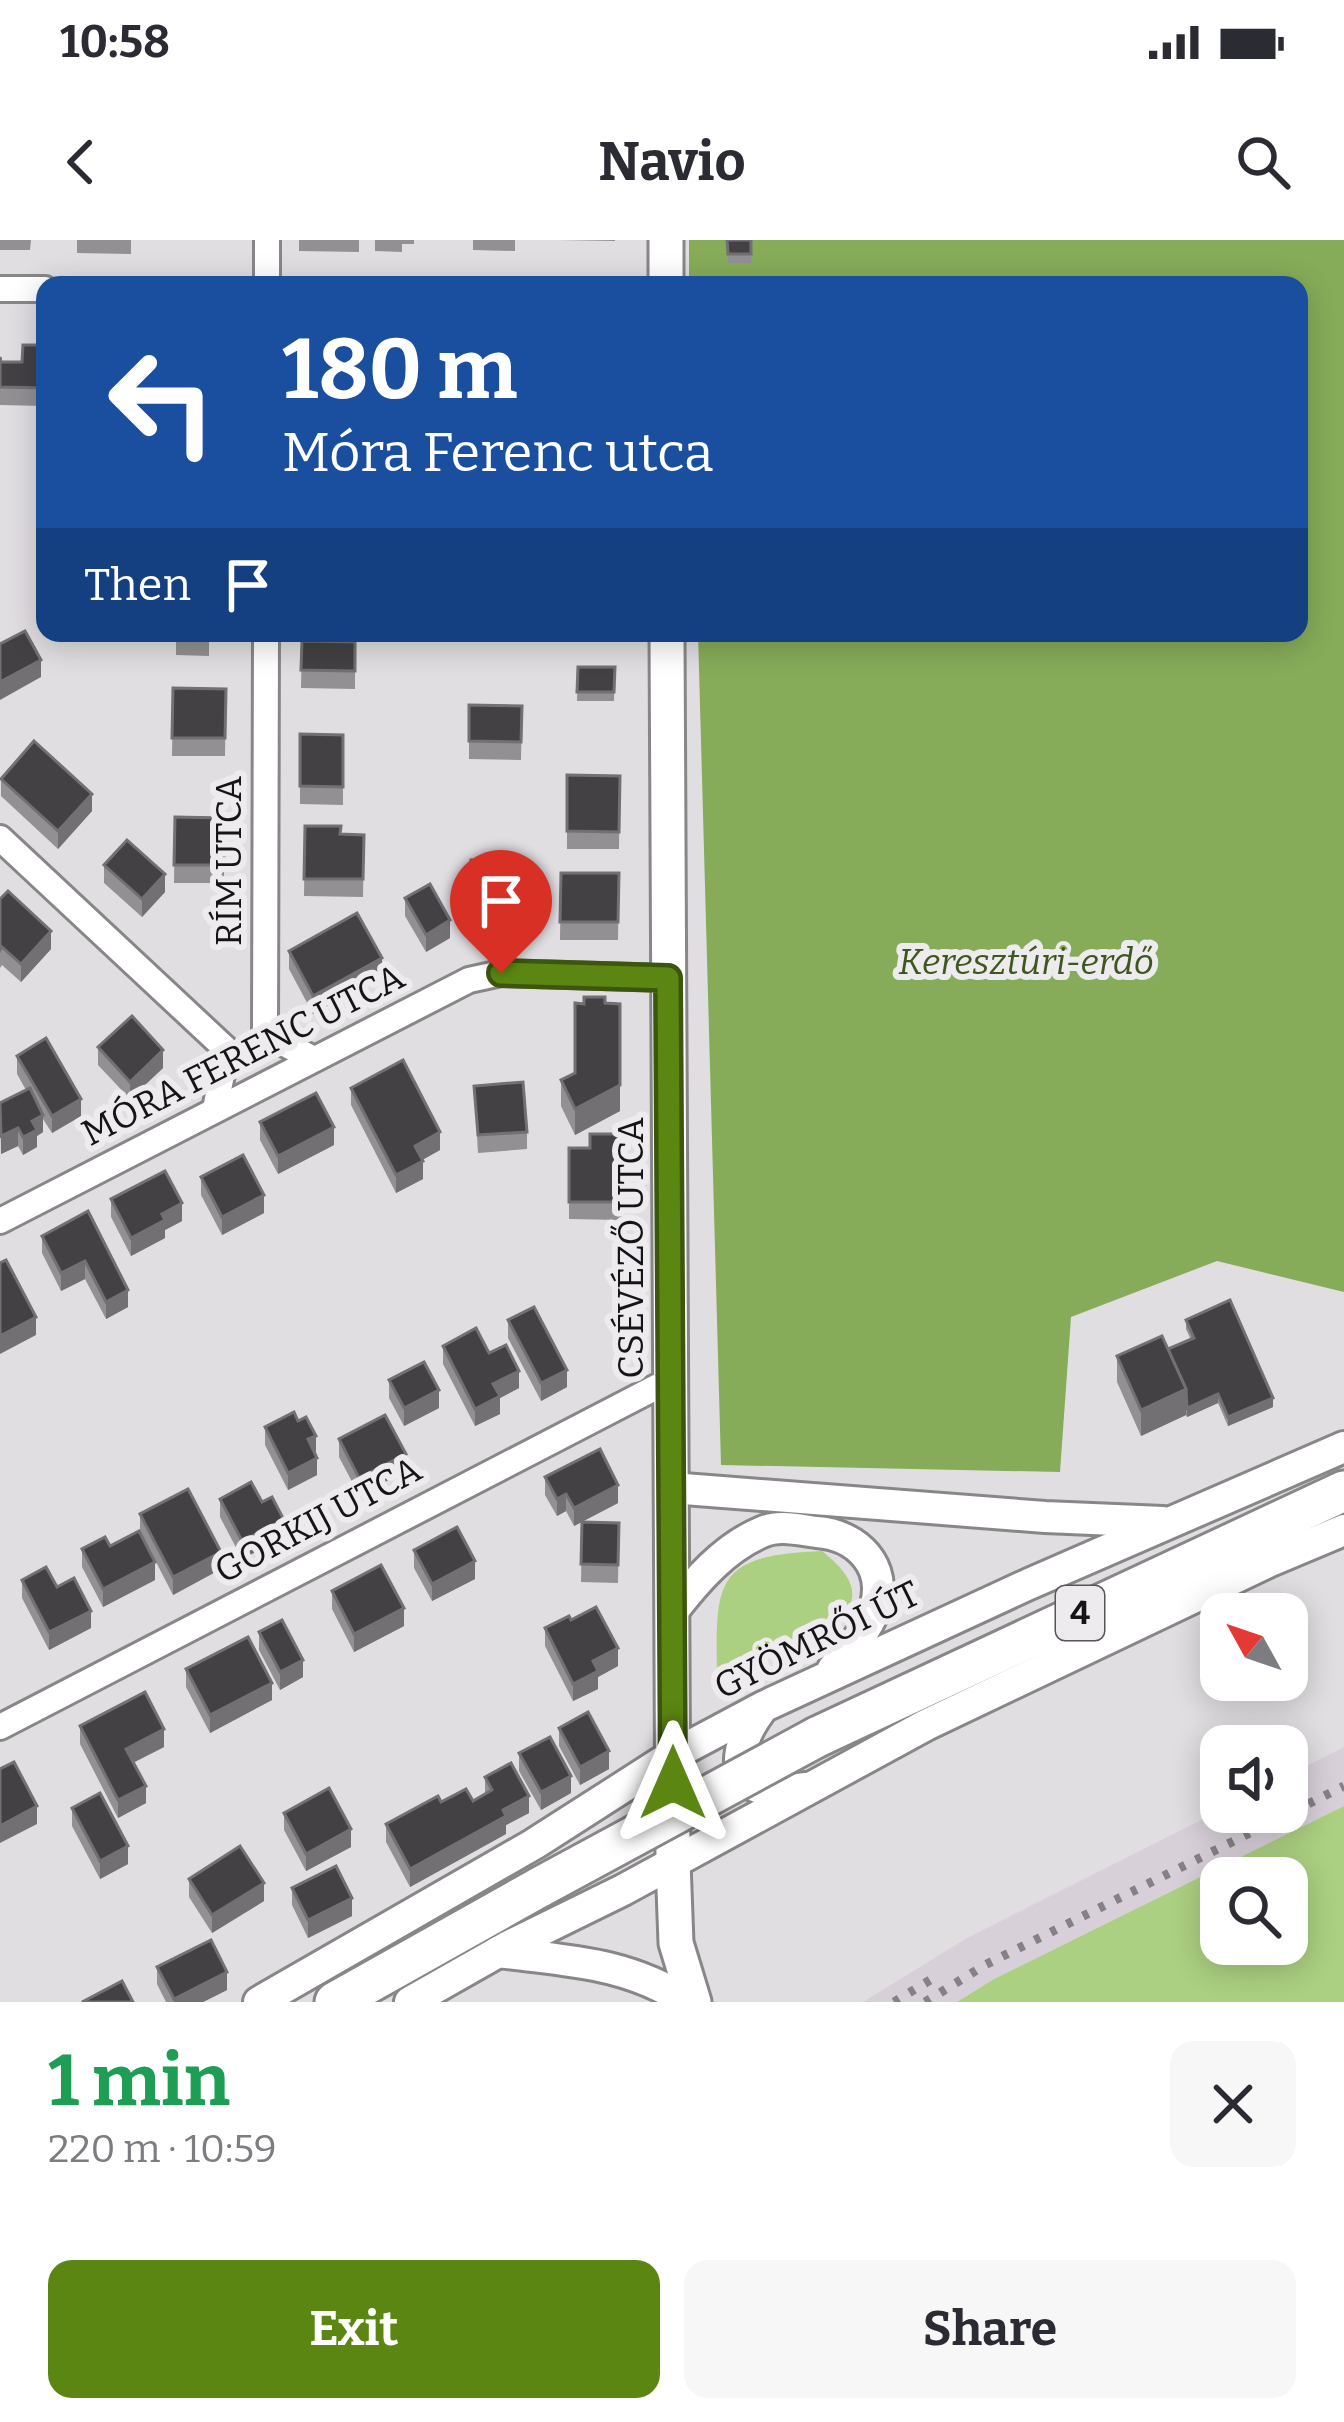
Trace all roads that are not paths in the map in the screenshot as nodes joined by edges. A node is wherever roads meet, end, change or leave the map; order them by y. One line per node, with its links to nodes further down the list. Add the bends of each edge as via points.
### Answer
1 (267, 240): 3 (street)
2 (666, 240): 4 (main road)
3 (267, 276)
4 (666, 276)
5 (0, 289): 6 (street)
6 (36, 289)
7 (266, 642): 11 (street, RÍM UTCA)
8 (667, 642): 10 (main road, CSÉVÉZŐ UTCA)
9 (0, 838): 12 (street)
10 (668, 978): 13 (street, MÓRA FERENC UTCA, via 501,973 469,980); 16 (main road, CSÉVÉZŐ UTCA)
11 (265, 1034): 12 (street, MÓRA FERENC UTCA); 13 (street)
12 (227, 1050): 14 (street)
13 (314, 1059): 14 (street, MÓRA FERENC UTCA)
14 (214, 1109): 15 (street, MÓRA FERENC UTCA)
15 (0, 1221)
16 (670, 1380): 18 (main road, CSÉVÉZŐ UTCA); 25 (street, GORKIJ UTCA)
17 (1344, 1447): 20 (street, GYÖMRŐI ÚT)
18 (671, 1488): 20 (street, GYÖMRŐI ÚT); 22 (main road, CSÉVÉZŐ UTCA)
19 (1344, 1491): 32 (main road, 4, bridge, via 817,1737)
20 (1175, 1522): 23 (street, GYÖMRŐI ÚT)
21 (1344, 1530): 27 (street, via 926,1725)
22 (672, 1612): 23 (street, via 721,1558 762,1532 850,1538 869,1560 878,1595 854,1646); 26 (main road, CSÉVÉZŐ UTCA)
23 (827, 1675): 24 (street, GYÖMRŐI ÚT)
24 (765, 1706): 26 (street, GYÖMRŐI ÚT); 27 (street, via 745,1732 740,1768 768,1791)
25 (0, 1727)
26 (673, 1755): 28 (street, GYÖMRŐI ÚT); 29 (main road, CSÉVÉZŐ UTCA)
27 (812, 1788): 29 (street)
28 (534, 1844): 30 (street, via 562,1833 579,1842 589,1859 585,1882); 31 (street, GYÖMRŐI ÚT)
29 (673, 1862): 30 (street); 34 (main road, CSÉVÉZŐ UTCA, via 676,1943)
30 (502, 1949): 33 (street); 34 (street, via 613,1966)
31 (260, 2002)
32 (335, 2002)
33 (410, 2002)
34 (691, 2002)

